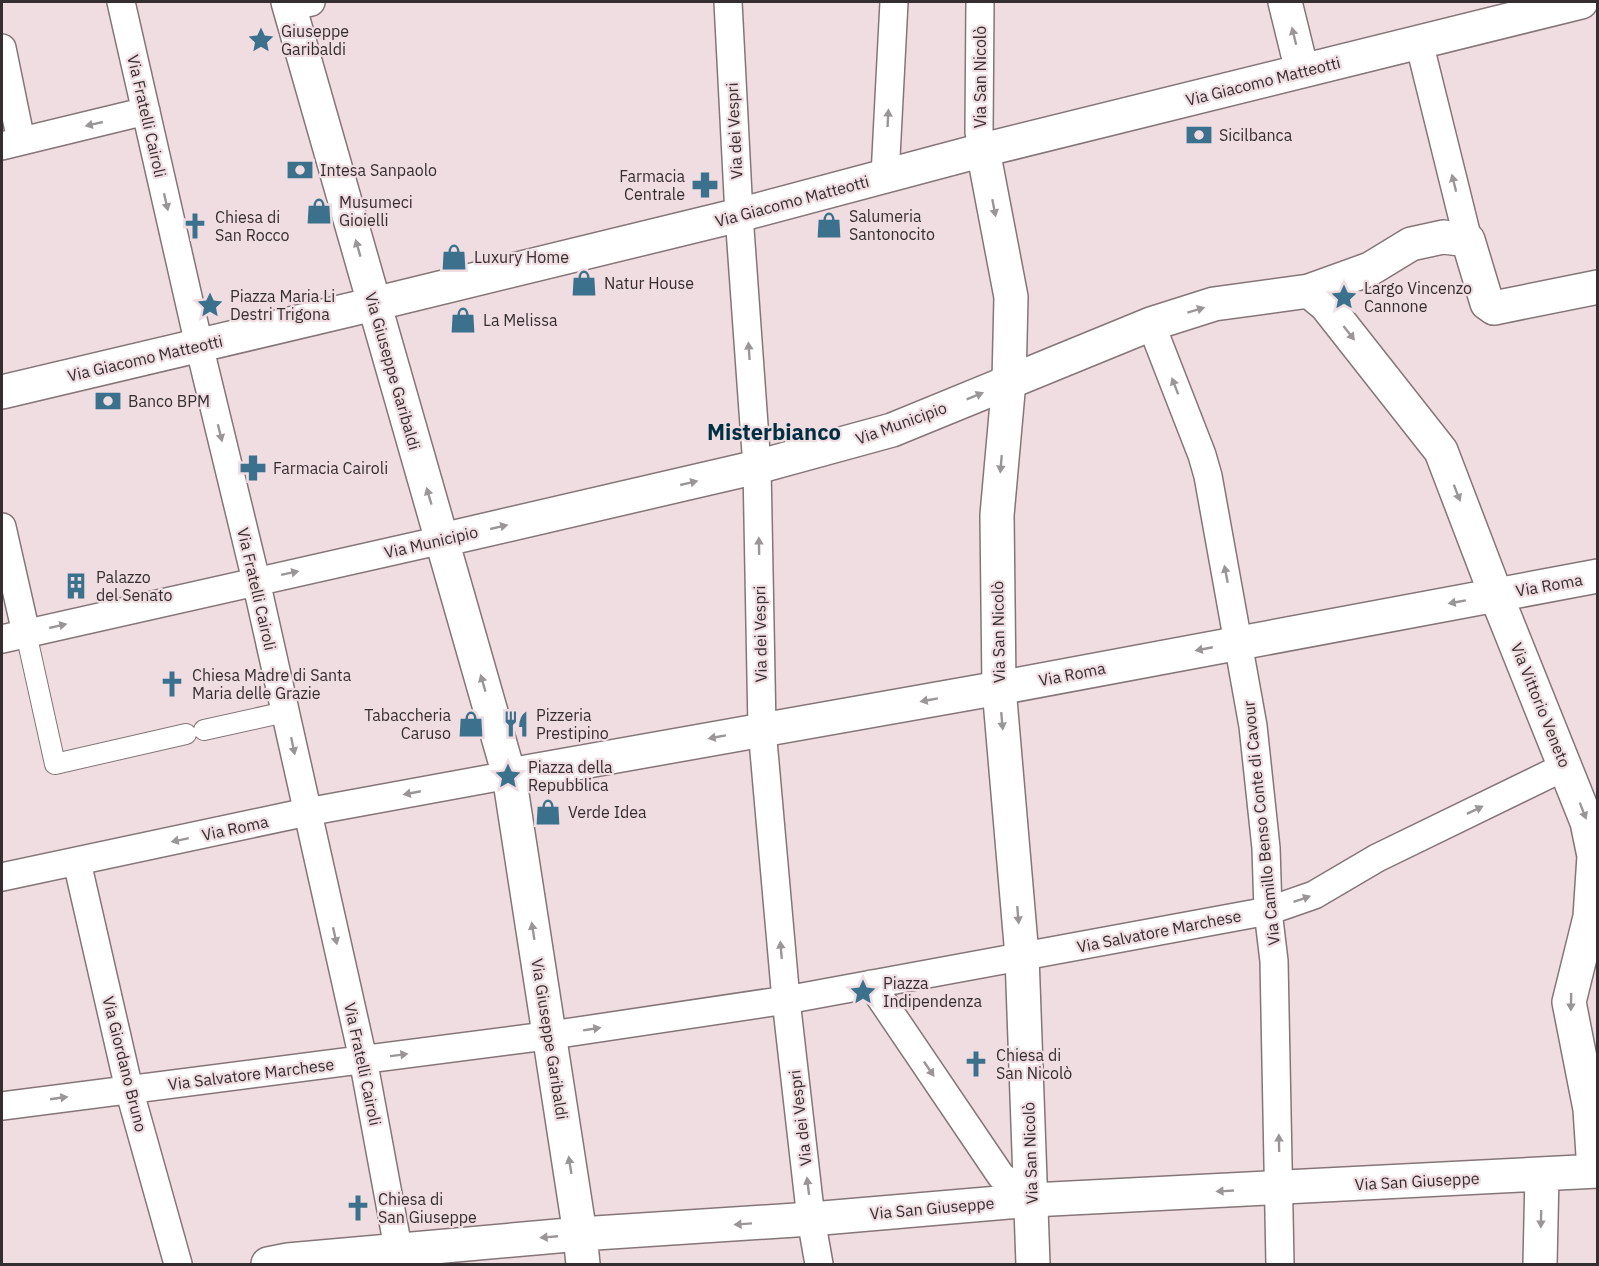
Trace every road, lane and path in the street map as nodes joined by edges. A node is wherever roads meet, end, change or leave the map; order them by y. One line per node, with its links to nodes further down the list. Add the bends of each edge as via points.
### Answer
1 (121, 2): 11 (street, Via Fratelli Cairoli)
2 (728, 2): 15 (street, Via dei Vespri)
3 (894, 2): 14 (street, one-way to 3)
4 (980, 2): 13 (street, Via San Nicolò, via 979,132)
5 (1285, 2): 10 (street, one-way to 5)
6 (1581, 2): 8 (street, Via Giacomo Matteotti)
7 (296, 3): 19 (street, Via Giuseppe Garibaldi, one-way to 7)
8 (1419, 42): 10 (street, Via Giacomo Matteotti); 16 (street, one-way to 8)
9 (2, 48): 12 (street)
10 (1302, 71): 13 (street, Via Giacomo Matteotti)
11 (146, 111): 12 (street, one-way to 12); 21 (street, Via Fratelli Cairoli, one-way to 21)
12 (21, 141)
13 (983, 150): 14 (street, Via Giacomo Matteotti); 22 (street, Via San Nicolò, one-way to 22, via 1011,297)
14 (885, 177): 15 (street, Via Giacomo Matteotti)
15 (739, 215): 19 (street, Via Giacomo Matteotti); 24 (street, Via dei Vespri, one-way to 15)
16 (1468, 240): 17 (street, via 1487,303 1494,308); 18 (street, Via Municipio, via 1443,237 1411,244 1371,269)
17 (1598, 287)
18 (1309, 291): 20 (street, Via Municipio, one-way to 18, via 1214,304); 29 (street, Via Vittorio Veneto, one-way to 29, via 1326,305 1441,451)
19 (374, 304): 21 (street, Via Giacomo Matteotti); 26 (street, Via Giuseppe Garibaldi, one-way to 19)
20 (1150, 324): 22 (street, Via Municipio); 31 (street, Via Camillo Benso Conte di Cavour, one-way to 20, via 1205,465)
21 (199, 345): 23 (street, Via Giacomo Matteotti); 28 (street, Via Fratelli Cairoli, one-way to 28)
22 (1009, 381): 24 (street, Via Municipio, one-way to 22, via 892,430); 32 (street, Via San Nicolò, one-way to 32, via 996,515)
23 (2, 392)
24 (757, 467): 26 (street, Via Municipio, one-way to 24); 34 (street, Via dei Vespri, one-way to 24)
25 (2, 527): 30 (street)
26 (442, 540): 28 (street, Via Municipio, one-way to 26); 36 (street, Via Giuseppe Garibaldi, one-way to 26)
27 (1598, 576): 29 (street, Via Roma)
28 (256, 581): 30 (street, Via Municipio, one-way to 28); 33 (street, Via Fratelli Cairoli)
29 (1496, 595): 31 (street, Via Roma, one-way to 31); 35 (street, Via Vittorio Veneto)
30 (14, 636): 33 (street, via 55,764)
31 (1239, 642): 32 (street, Via Roma, one-way to 32); 41 (street, Via Camillo Benso Conte di Cavour, via 1265,837)
32 (999, 688): 34 (street, Via Roma, one-way to 34); 42 (street, Via San Nicolò, one-way to 42)
33 (285, 712): 37 (street, Via Fratelli Cairoli, one-way to 37)
34 (762, 729): 36 (street, Via Roma, one-way to 36); 44 (street, Via dei Vespri, one-way to 34)
35 (1566, 765): 38 (street, Via Vittorio Veneto, one-way to 38); 41 (street, Via Salvatore Marchese, one-way to 35, via 1314,895 1377,858)
36 (509, 775): 37 (street, Via Roma, one-way to 37); 45 (street, Via Giuseppe Garibaldi, one-way to 36)
37 (307, 812): 39 (street, Via Roma, one-way to 39); 46 (street, Via Fratelli Cairoli, one-way to 46)
38 (1596, 856): 49 (street, Via Vittorio Veneto, one-way to 49, via 1590,917 1569,1002 1590,1109)
39 (77, 862): 40 (street, Via Roma); 47 (street, Via Giordano Bruno)
40 (2, 878)
41 (1268, 911): 42 (street, Via Salvatore Marchese); 51 (street, Via Camillo Benso Conte di Cavour, one-way to 41, via 1274,961)
42 (1022, 956): 43 (street, Via Salvatore Marchese); 52 (street, Via San Nicolò)
43 (872, 984): 44 (street, Via Salvatore Marchese); 52 (street, one-way to 52, via 1001,1176)
44 (786, 1000): 45 (street, Via Salvatore Marchese, one-way to 44); 53 (street, Via dei Vespri, one-way to 44)
45 (549, 1035): 46 (street, Via Salvatore Marchese, one-way to 45); 54 (street, Via Giuseppe Garibaldi, one-way to 45)
46 (363, 1059): 47 (street, Via Salvatore Marchese); 55 (street, Via Fratelli Cairoli)
47 (129, 1089): 48 (street, Via Salvatore Marchese, one-way to 47); 56 (street, Via Giordano Bruno)
48 (2, 1106)
49 (1596, 1171): 50 (street, Via San Giuseppe)
50 (1542, 1174): 51 (street, Via San Giuseppe); 61 (street, one-way to 61)
51 (1280, 1188): 52 (street, Via San Giuseppe, one-way to 52); 60 (street, Via Camillo Benso Conte di Cavour)
52 (1032, 1200): 53 (street, Via San Giuseppe); 59 (street, Via San Nicolò)
53 (812, 1219): 54 (street, Via San Giuseppe, one-way to 54); 58 (street, Via dei Vespri)
54 (582, 1249): 55 (street, Via San Giuseppe, one-way to 55)
55 (400, 1257): 57 (street, Via San Giuseppe)
56 (178, 1264)
57 (268, 1264)
58 (819, 1264)
59 (1033, 1264)
60 (1280, 1264)
61 (1540, 1264)

